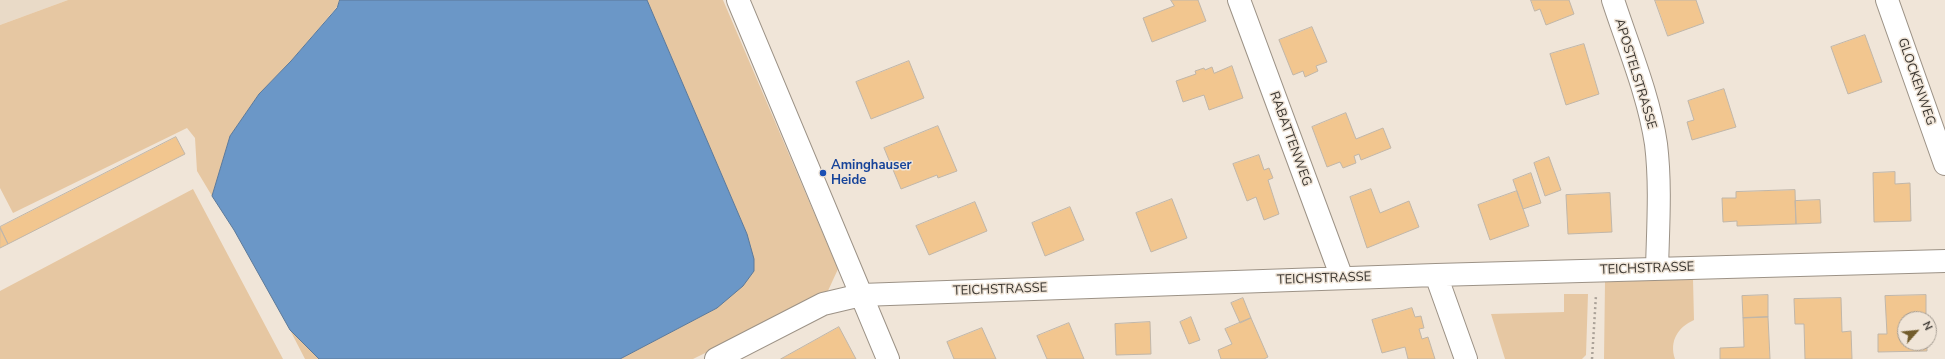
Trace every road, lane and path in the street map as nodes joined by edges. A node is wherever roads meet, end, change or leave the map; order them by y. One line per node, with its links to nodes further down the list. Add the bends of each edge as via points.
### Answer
1 (738, 0): 11 (street)
2 (1239, 0): 10 (street, RABATTENWEG)
3 (1613, 0): 7 (street, APOSTELSTRASSE, via 1644,96 1656,143 1659,189)
4 (1887, 0): 5 (street, GLOCKENWEG)
5 (1945, 164)
6 (1945, 260): 7 (street, TEICHSTRASSE)
7 (1658, 269): 8 (street, TEICHSTRASSE)
8 (1597, 271): 9 (street, TEICHSTRASSE); 15 (path)
9 (1436, 275): 10 (street, TEICHSTRASSE); 14 (street)
10 (1342, 278): 11 (street, TEICHSTRASSE)
11 (861, 295): 12 (street, TEICHSTRASSE, via 824,304); 13 (street)
12 (716, 359)
13 (888, 359)
14 (1466, 359)
15 (1592, 359)

